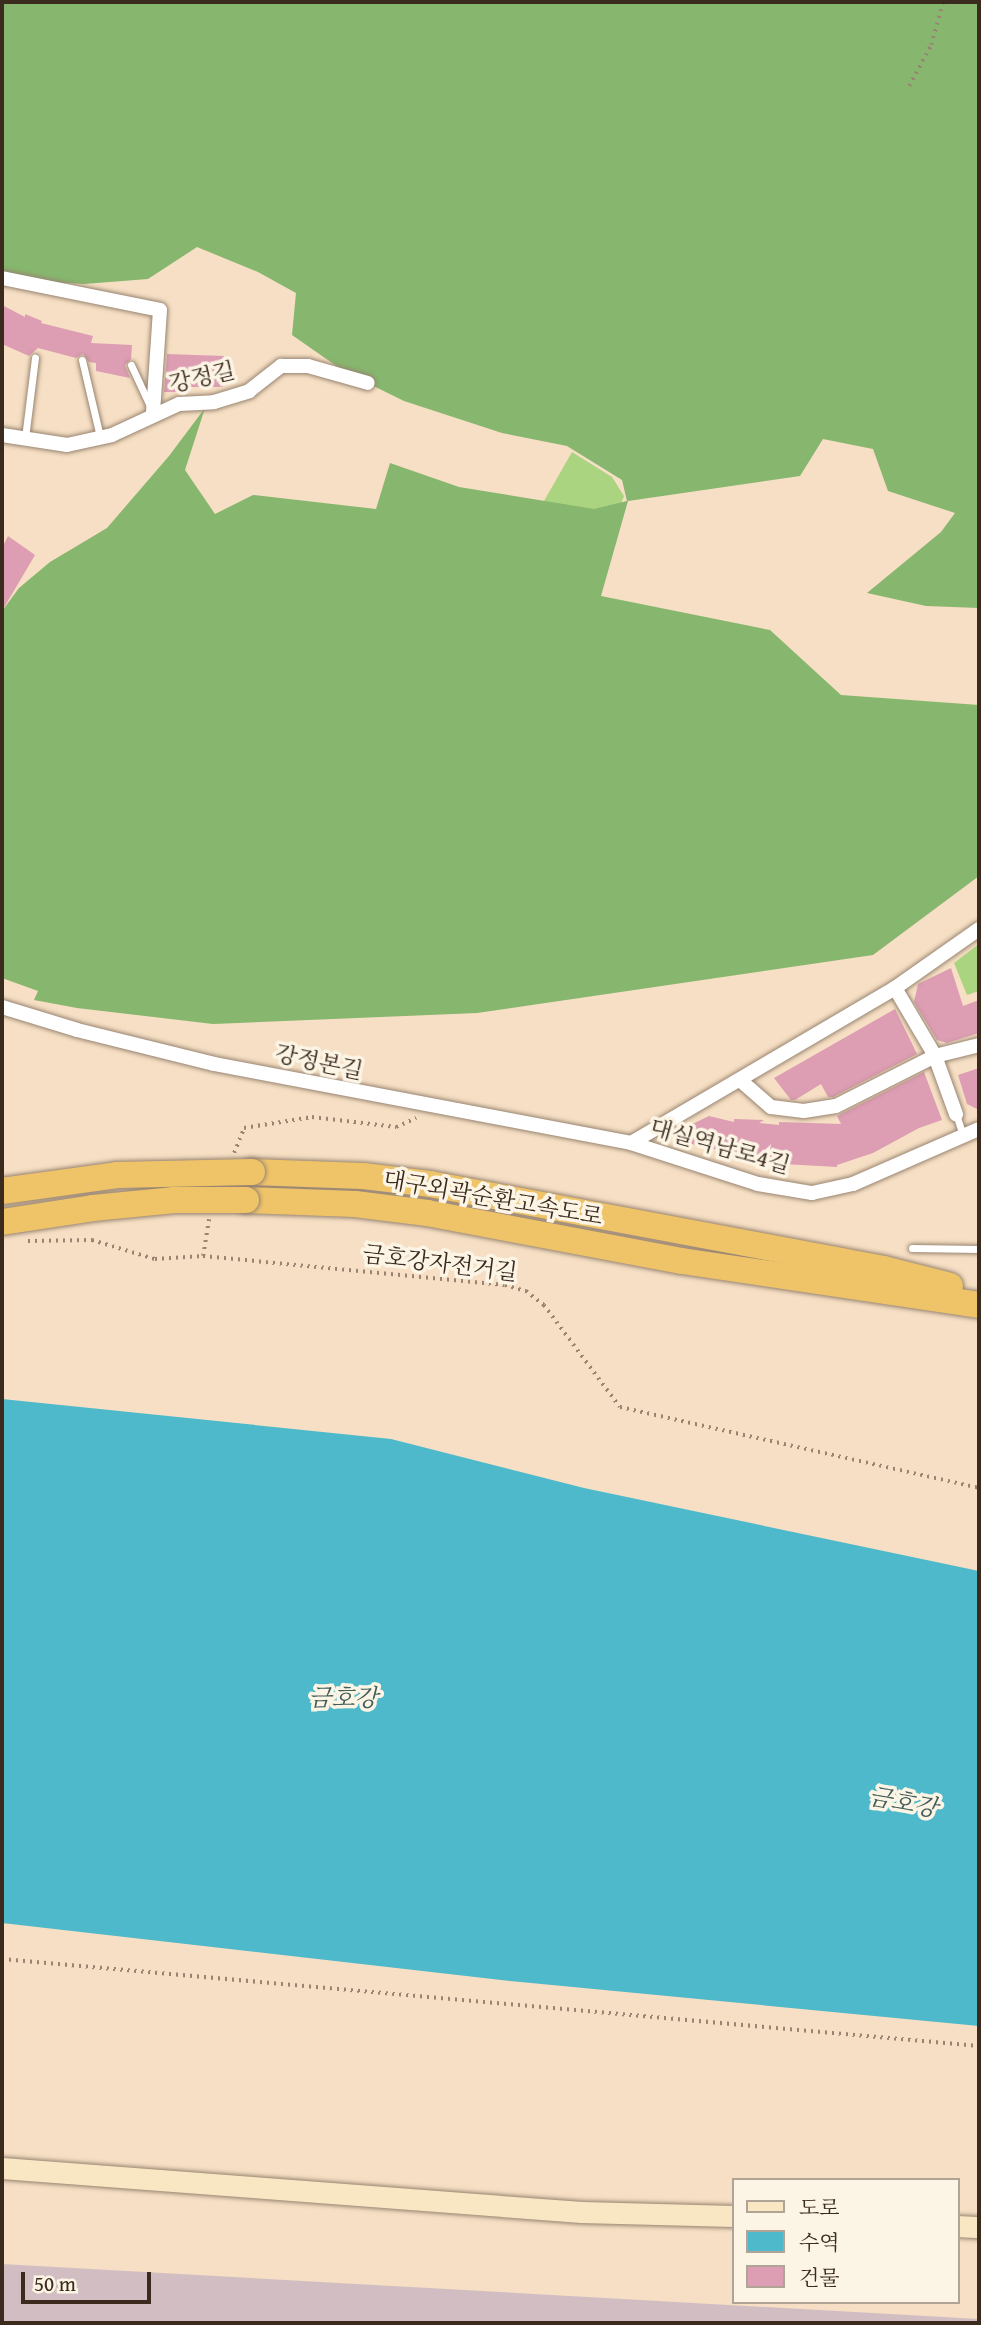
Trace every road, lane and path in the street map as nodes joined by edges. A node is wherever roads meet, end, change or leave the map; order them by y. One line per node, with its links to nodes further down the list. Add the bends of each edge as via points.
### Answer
1 (943, 2): 2 (path, via 931,45)
2 (909, 86)
3 (2, 278): 8 (street, via 160,310)
4 (34, 358): 11 (lane)
5 (82, 360): 10 (lane)
6 (131, 365): 8 (lane)
7 (368, 383): 8 (street, 강정길, via 309,366 281,366 249,391)
8 (153, 413): 10 (street, 강정길)
9 (2, 435): 11 (street, 강정길)
10 (100, 437): 11 (street, 강정길, via 67,445)
11 (25, 439)
12 (979, 929): 13 (street, 대실역남로4길)
13 (895, 988): 16 (street); 17 (street, 대실역남로4길)
14 (2, 1007): 18 (street, 강정본길, via 214,1064)
15 (979, 1045): 16 (street)
16 (935, 1056): 17 (street, via 836,1106 804,1111 771,1107); 19 (street)
17 (740, 1080): 22 (street, 대실역남로4길)
18 (444, 1106): 22 (street, 강정본길); 23 (path, via 396,1127 312,1117 244,1128)
19 (956, 1114): 21 (lane)
20 (979, 1129): 21 (street, 대실역남로4길)
21 (963, 1136): 22 (street, 대실역남로4길, via 853,1184 812,1193 758,1184)
22 (631, 1143)
23 (243, 1163): 24 (highway, 대구외곽순환고속도로, bridge); 30 (highway, 대구외곽순환고속도로, via 430,1184 692,1233)
24 (2, 1191)
25 (209, 1217): 29 (path)
26 (8, 1232): 29 (path, 금호강자전거길, via 92,1240 155,1259); 30 (highway, 대구외곽순환고속도로, bridge, via 162,1201 343,1203 427,1213 682,1261)
27 (912, 1248): 28 (lane)
28 (979, 1249)
29 (202, 1256): 35 (path, 금호강자전거길, via 505,1285 526,1291 550,1311 620,1407)
30 (881, 1279): 31 (highway, 대구외곽순환고속도로); 32 (highway, 대구외곽순환고속도로)
31 (971, 1287)
32 (924, 1297): 33 (highway, 대구외곽순환고속도로); 34 (highway, via 961,1317)
33 (979, 1305)
34 (979, 1320)
35 (979, 1488)
36 (2, 1959): 37 (path)
37 (979, 2046)
38 (2, 2168): 39 (main road, via 581,2212)
39 (732, 2216)
40 (960, 2226): 41 (main road)
41 (979, 2227)

